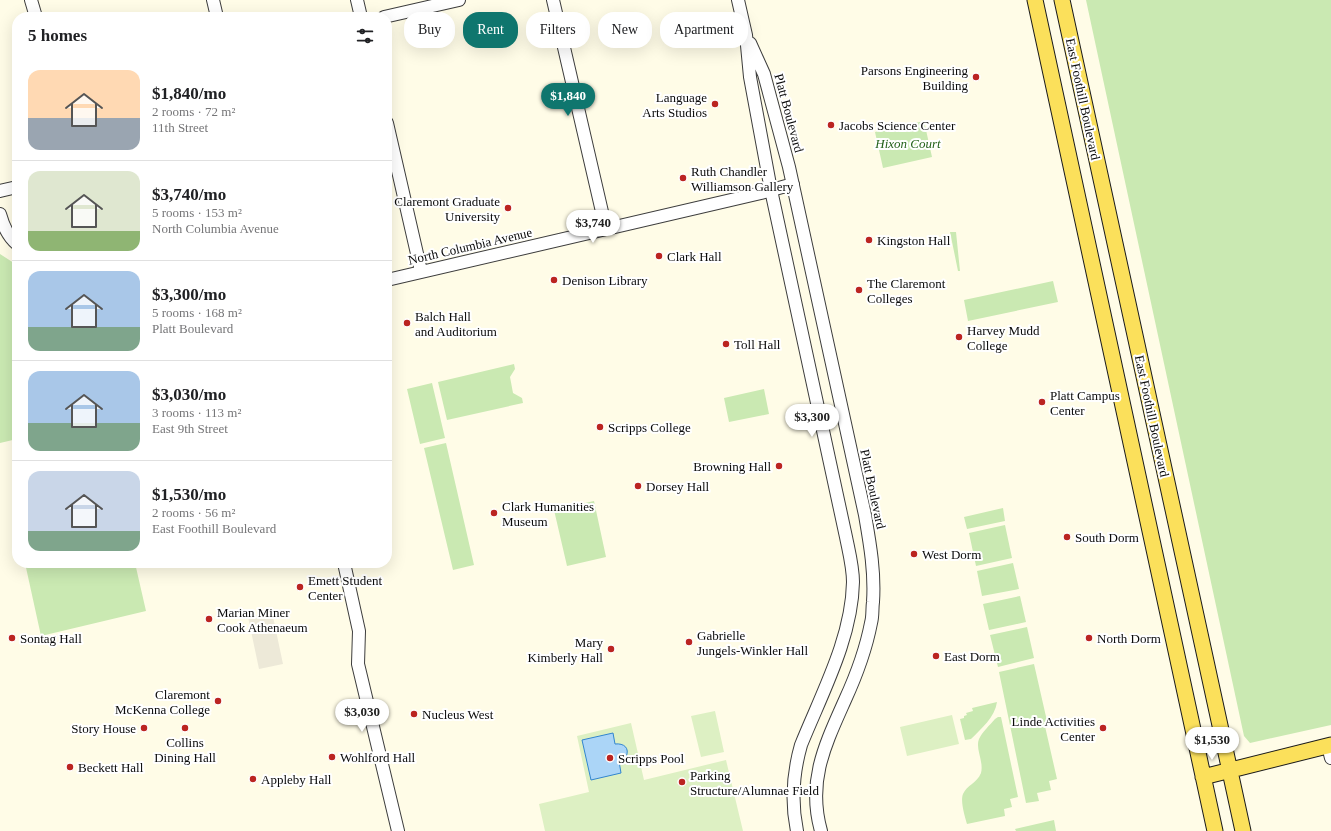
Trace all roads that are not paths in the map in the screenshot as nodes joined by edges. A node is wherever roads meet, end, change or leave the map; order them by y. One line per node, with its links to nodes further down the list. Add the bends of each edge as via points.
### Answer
1 (31, 0): 9 (street)
2 (213, 0): 10 (street)
3 (357, 0): 11 (street)
4 (459, 0): 13 (street)
5 (553, 0): 22 (street)
6 (738, 0): 12 (street, Platt Boulevard)
7 (1035, 0): 29 (main road, East Foothill Boulevard)
8 (1062, 0): 28 (main road, East Foothill Boulevard)
9 (35, 12)
10 (216, 12)
11 (360, 12)
12 (741, 12)
13 (392, 15)
14 (748, 39): 17 (street, Platt Boulevard, via 764,74)
15 (747, 48): 19 (street, Platt Boulevard, via 750,78)
16 (392, 145): 24 (street)
17 (793, 184): 19 (street, North Columbia Avenue); 32 (street, Platt Boulevard, via 864,515 872,555 874,585 872,622 864,651 823,750 817,775 816,800)
18 (12, 188): 20 (street)
19 (771, 190): 22 (street, North Columbia Avenue); 31 (street, Platt Boulevard, via 846,537 853,582 842,643 797,760 793,795)
20 (0, 191)
21 (0, 214): 23 (street)
22 (606, 229): 24 (street, North Columbia Avenue)
23 (12, 239)
24 (421, 271): 25 (street, North Columbia Avenue)
25 (392, 279)
26 (345, 568): 30 (street, via 359,631 358,664)
27 (1330, 750): 28 (main road)
28 (1229, 771): 29 (main road); 34 (main road, East Foothill Boulevard)
29 (1203, 777): 33 (main road, East Foothill Boulevard)
30 (398, 831)
31 (797, 831)
32 (821, 831)
33 (1214, 831)
34 (1243, 831)

